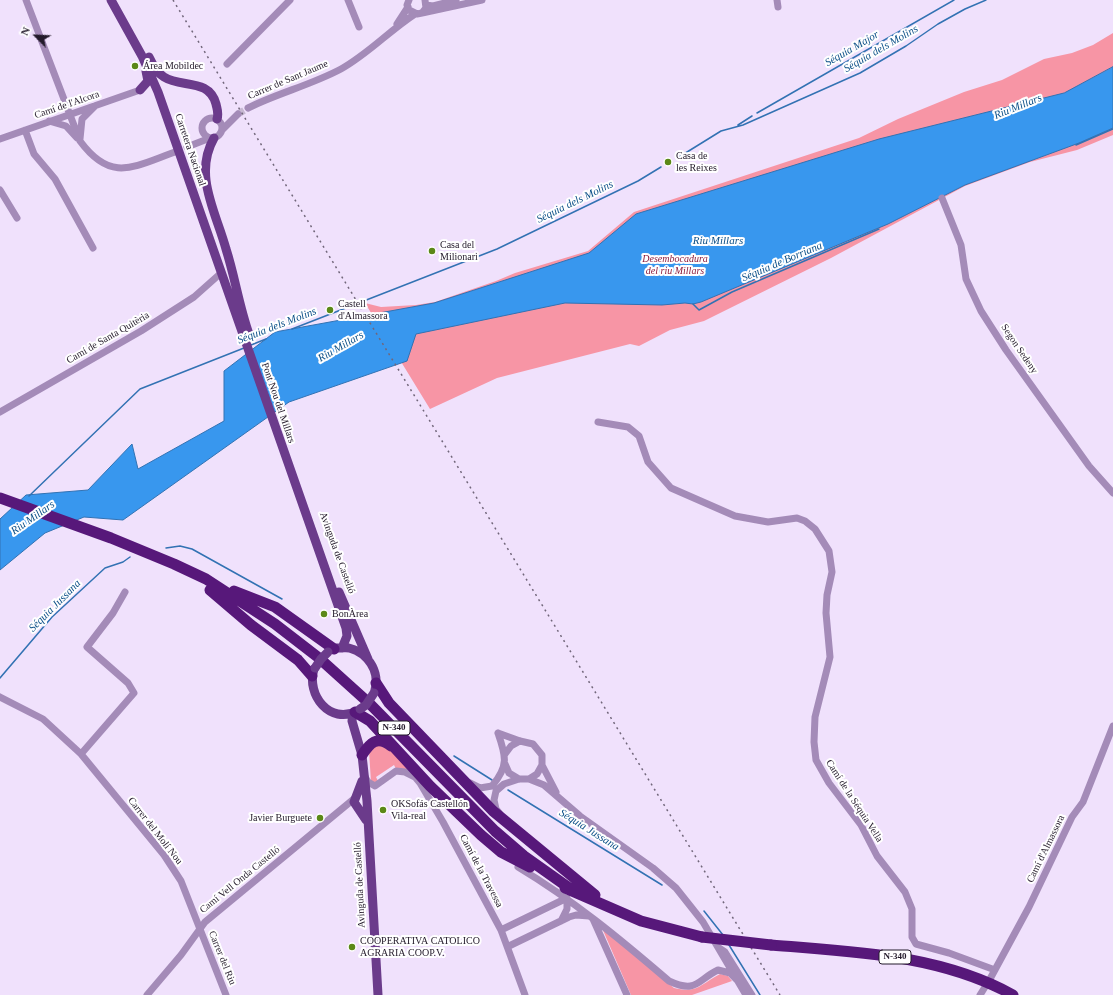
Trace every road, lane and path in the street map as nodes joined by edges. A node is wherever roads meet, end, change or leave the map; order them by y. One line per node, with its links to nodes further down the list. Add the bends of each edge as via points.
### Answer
1 (26, 0): 19 (street)
2 (111, 0): 13 (main road, Carretera Nacional)
3 (117, 0): 13 (main road, Carretera Nacional)
4 (290, 0): 14 (street)
5 (348, 0): 11 (street)
6 (456, 0): 8 (street, via 433,6)
7 (482, 0): 10 (street, Carrer de Sant Jaume)
8 (426, 1): 10 (street)
9 (408, 4): 10 (street); 12 (street, Carrer de Sant Jaume)
10 (418, 13): 12 (street, Carrer de Sant Jaume)
11 (359, 27)
12 (394, 28): 17 (street, Carrer de Sant Jaume, via 369,50 341,68)
13 (138, 43): 15 (main road, via 148,76 146,85); 18 (main road, Carretera Nacional); 20 (main road, via 155,69 164,77 176,82 197,85 206,90 215,101); 36 (main road, Carretera Nacional, via 174,124)
14 (227, 64)
15 (140, 90): 16 (street, Camí de l'Alcora); 18 (main road, via 154,92)
16 (95, 105): 19 (street, Camí de l'Alcora); 27 (street, via 82,119)
17 (248, 108)
18 (165, 111): 35 (main road, Carretera Nacional)
19 (70, 114): 21 (street, Camí de l'Alcora); 27 (street)
20 (218, 119): 23 (street); 23 (street, via 237,115); 24 (street, via 206,120 202,125)
21 (49, 121): 22 (street, Camí de l'Alcora); 27 (street, via 66,126)
22 (25, 130): 26 (street, Camí de l'Alcora); 34 (street, via 34,154 55,179)
23 (222, 130): 25 (street)
24 (202, 131): 25 (street); 28 (street)
25 (212, 138): 28 (street); 36 (main road, via 206,157 207,191 226,249)
26 (0, 139)
27 (80, 141): 30 (street, via 91,156 104,165 118,168 132,167)
28 (196, 144): 29 (street)
29 (187, 147)
30 (175, 152)
31 (0, 190): 33 (street)
32 (942, 198): 39 (street, Segon Sedeny, via 960,245 966,279 981,310 1006,350 1089,466)
33 (17, 218)
34 (93, 248)
35 (221, 273): 36 (main road, Carretera Nacional); 37 (street, Camí de Santa Quitèria, via 194,298)
36 (238, 312): 41 (main road, Pont Nou del Millars)
37 (0, 412)
38 (598, 422): 75 (street, Camí de la Séquia Vella, via 628,427 639,436 648,462 671,488 735,516 768,522 797,518 815,529 829,551 832,572 826,613 830,657 815,717 816,760 829,783 861,825 877,856 905,892 912,909 912,937 916,944)
39 (1113, 494)
40 (0, 498): 42 (highway, N-340)
41 (303, 499): 45 (main road, Avinguda de Castelló, via 346,628 347,636); 46 (main road, Avinguda de Castelló)
42 (174, 564): 43 (highway, N-340); 47 (highway, via 179,571 214,592 251,625)
43 (206, 579): 45 (highway, via 275,607); 68 (highway, N-340, via 275,624 331,668 495,831)
44 (125, 592): 55 (street, via 113,613 87,647 128,683 134,693)
45 (335, 650): 46 (main road, via 351,649); 47 (main road, bridge, via 321,659)
46 (368, 659): 48 (main road, via 373,666)
47 (313, 672): 51 (main road, via 315,697 324,707)
48 (375, 688): 50 (main road, bridge, via 366,705); 61 (highway)
49 (0, 697): 55 (street, Carrer del Molí Nou, via 43,719)
50 (356, 711): 51 (main road); 53 (main road, Avinguda de Castelló, via 352,721); 58 (highway, via 370,721)
51 (336, 713): 53 (main road, Avinguda de Castelló)
52 (1113, 726): 75 (street, Camí d'Almassora, via 1084,802 1072,817 1029,907)
53 (354, 733): 57 (main road, Avinguda de Castelló)
54 (520, 742): 56 (street, via 511,746); 56 (street, via 498,733); 60 (street, via 533,744 542,754)
55 (81, 754): 72 (street, Carrer del Molí Nou, via 164,855 181,881)
56 (506, 754): 59 (street)
57 (362, 755): 58 (highway, via 369,744 375,740 382,740); 62 (main road, Avinguda de Castelló)
58 (404, 757): 68 (highway, via 430,786 501,852 563,887)
59 (505, 764): 61 (street, via 492,786 480,788 467,782); 63 (street, via 510,773)
60 (542, 765): 64 (street, via 537,774); 65 (street)
61 (451, 768): 67 (highway)
62 (364, 773): 66 (main road, Avinguda de Castelló); 73 (street, Camí de la Travessa, via 368,782 375,786 396,772 405,772 415,777 443,822)
63 (519, 779): 64 (street); 67 (street, via 496,790 496,809)
64 (529, 779): 65 (street, via 544,785)
65 (558, 796): 77 (street, via 580,816 653,868 676,888 704,922 722,956)
66 (361, 802): 72 (street, Camí Vell Onda Castelló, via 342,810); 81 (main road, Avinguda de Castelló, via 368,823)
67 (503, 819): 69 (highway, via 601,899)
68 (569, 894): 69 (highway, N-340); 70 (street); 71 (street, via 567,909); 73 (street)
69 (607, 907): 87 (highway, N-340, bridge, via 641,921 702,937 878,954 918,961 958,971)
70 (591, 917): 71 (street, via 576,915); 77 (street, via 602,923 669,981 690,986 700,983 718,970 730,973); 83 (street)
71 (560, 922): 74 (street)
72 (199, 929): 79 (street, Camí Vell Onda Castelló); 80 (street, Carrer del Riu)
73 (501, 930): 74 (street, Camí de la Travessa)
74 (509, 946): 82 (street, Camí de la Travessa)
75 (995, 970): 76 (street, Camí d'Almassora)
76 (990, 979)
77 (741, 981): 84 (street); 85 (street)
78 (985, 987): 86 (street)
79 (147, 995)
80 (226, 995)
81 (378, 995)
82 (525, 995)
83 (626, 995)
84 (746, 995)
85 (752, 995)
86 (980, 995)
87 (1013, 995)

